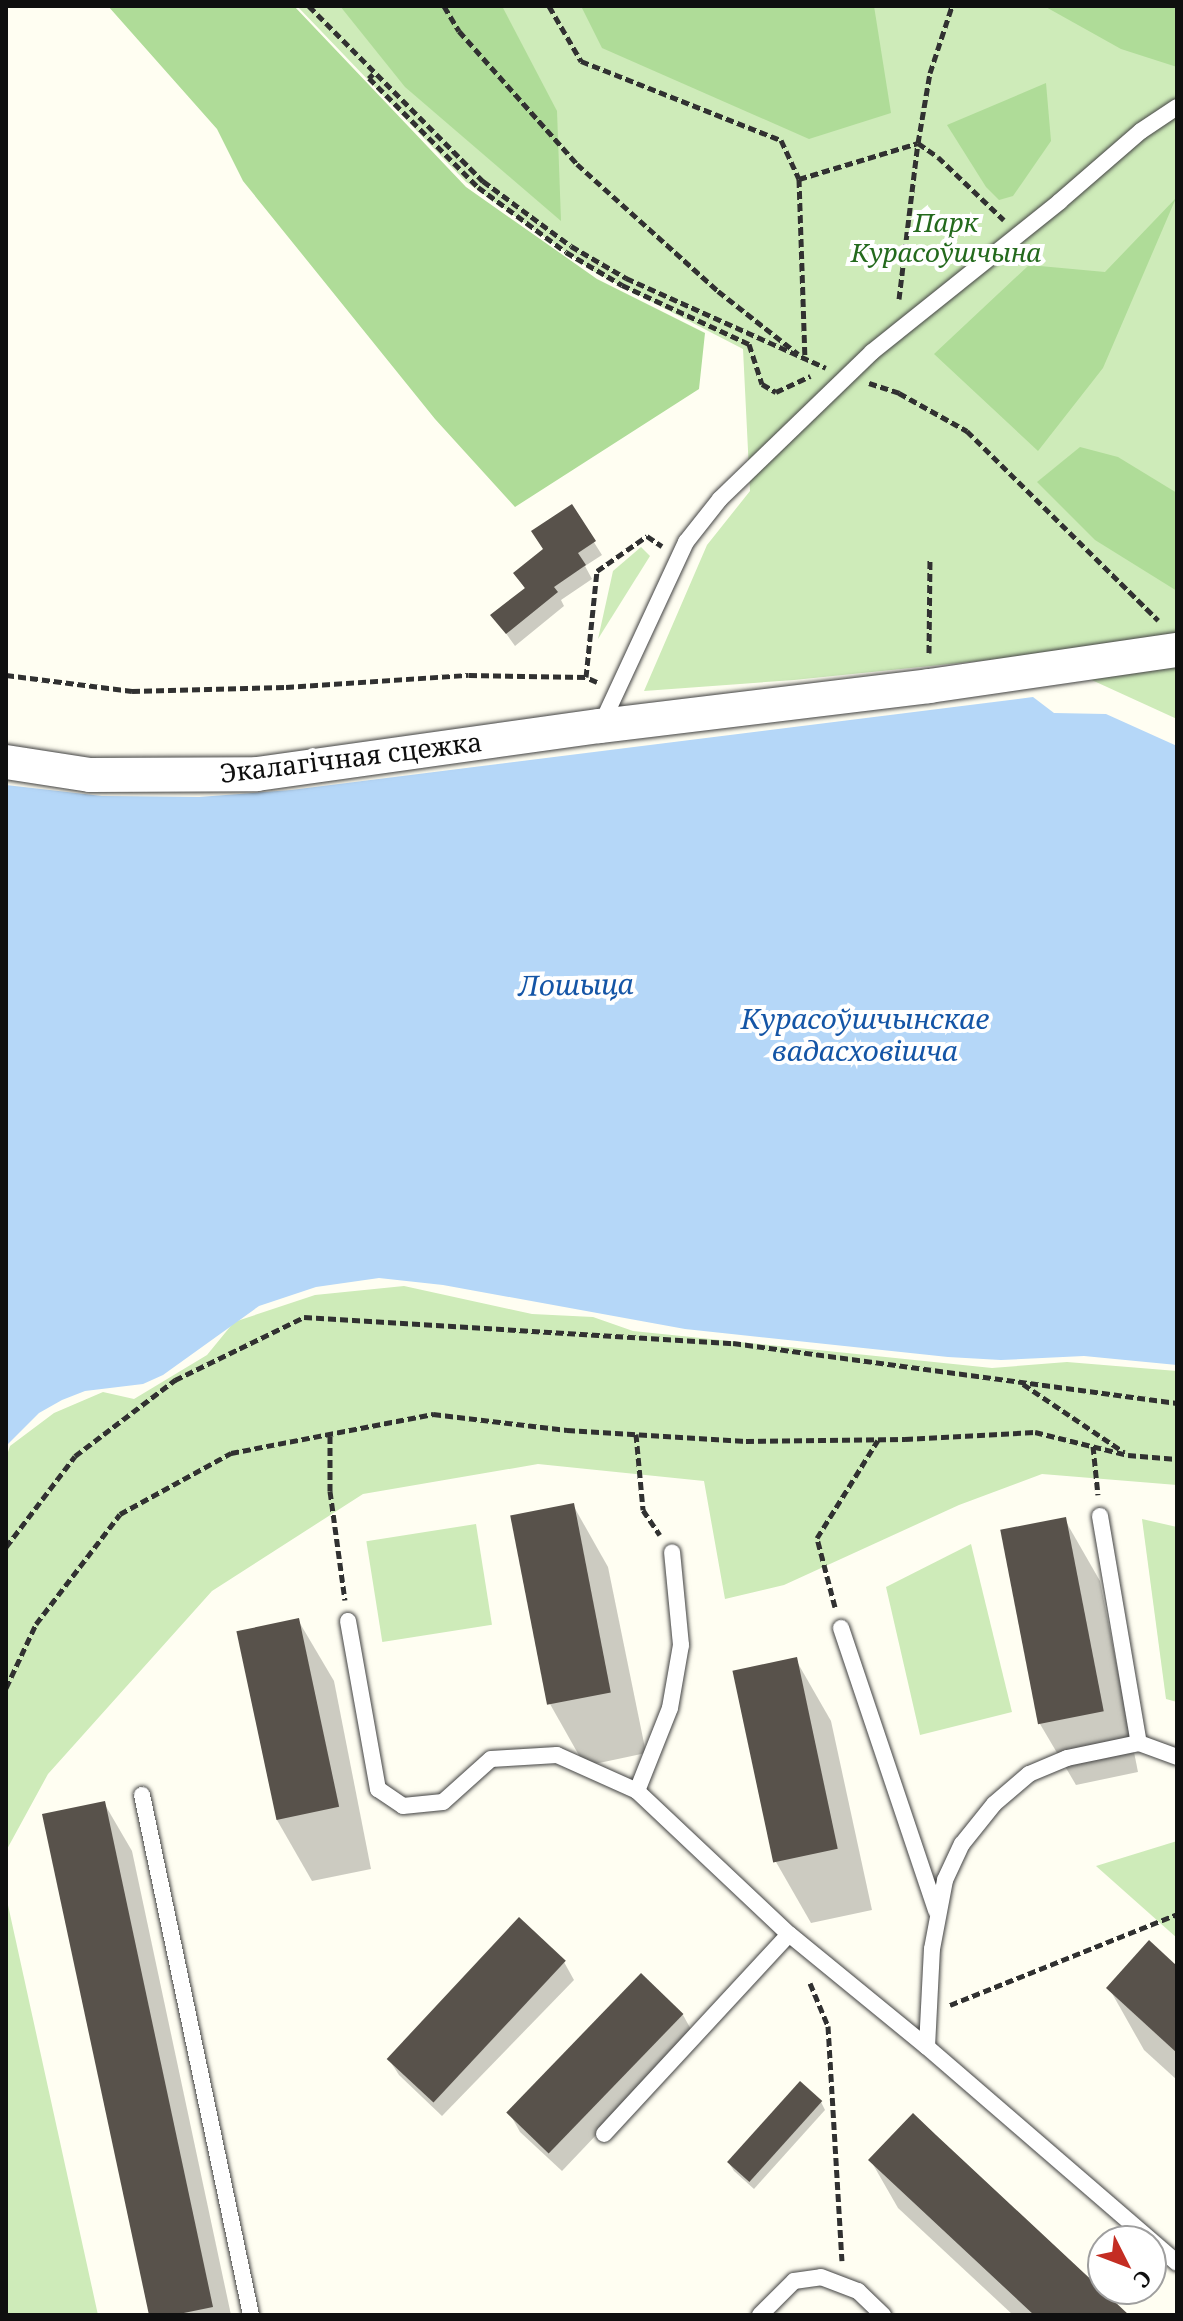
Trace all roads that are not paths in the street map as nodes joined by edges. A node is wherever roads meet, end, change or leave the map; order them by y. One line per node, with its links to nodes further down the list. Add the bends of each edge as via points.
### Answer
1 (1177, 107): 3 (lane, via 872,352 720,499 686,542)
2 (1172, 639): 3 (street, Экалагічная сцежка, via 929,686)
3 (600, 726): 4 (street, Экалагічная сцежка, via 257,774 90,775)
4 (6, 762)
5 (1100, 1516): 9 (lane)
6 (672, 1552): 11 (lane, via 681,1645 670,1708)
7 (348, 1621): 11 (lane, via 378,1789 403,1806 443,1802 491,1759 557,1755)
8 (841, 1628): 13 (lane)
9 (1139, 1743): 10 (lane); 13 (lane, via 1067,1758 1029,1774 994,1804 962,1844)
10 (1177, 1757)
11 (637, 1791): 14 (lane)
12 (142, 1795): 18 (lane)
13 (937, 1912): 15 (lane)
14 (789, 1934): 15 (lane); 16 (lane)
15 (927, 2047): 17 (lane)
16 (604, 2134)
17 (1177, 2263)
18 (251, 2315)
19 (760, 2315): 20 (lane, via 794,2281 821,2277 858,2291)
20 (883, 2315)

